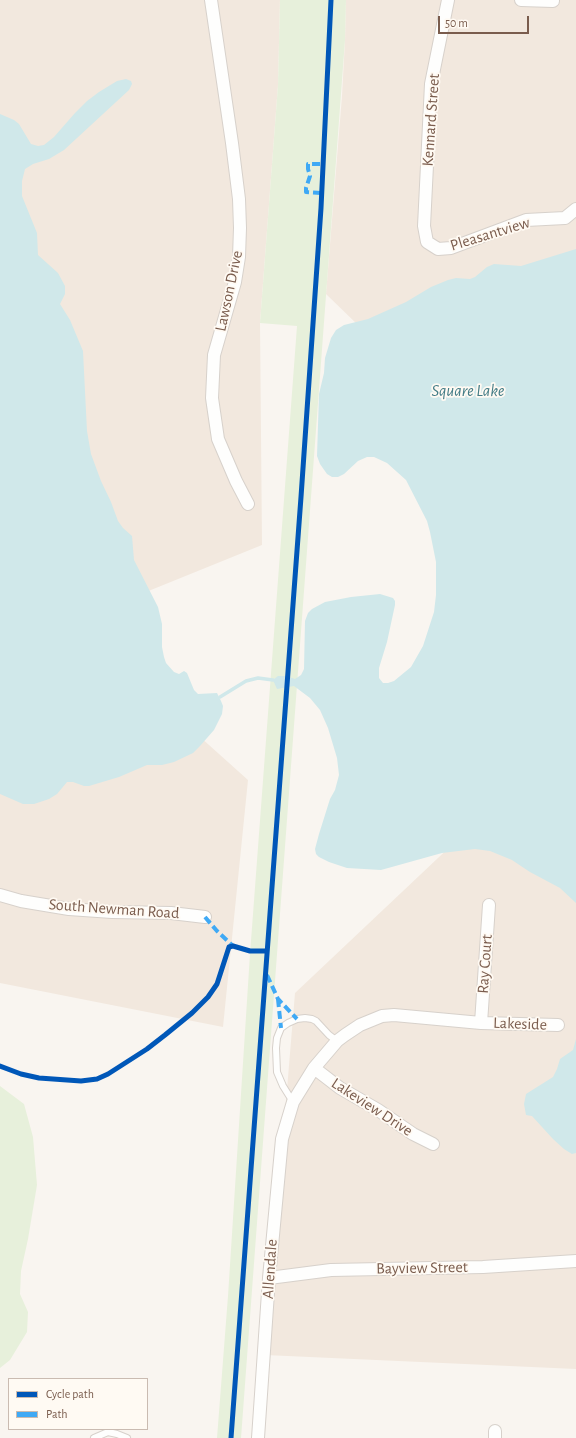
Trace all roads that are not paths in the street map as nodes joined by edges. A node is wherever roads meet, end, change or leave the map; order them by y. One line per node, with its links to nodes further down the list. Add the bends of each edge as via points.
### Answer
1 (211, 0): 7 (street, Lawson Drive, via 232,142 240,228 235,282 214,355 212,398 218,439)
2 (448, 0): 6 (street, Kennard Street, via 431,84 424,226)
3 (521, 0): 4 (street)
4 (553, 1)
5 (576, 209): 6 (street, Pleasantview, via 565,218 526,220 450,248 438,249)
6 (427, 242)
7 (248, 504)
8 (0, 895): 10 (street, South Newman Road, via 69,909)
9 (489, 905): 11 (street, Ray Court)
10 (205, 917)
11 (481, 1023): 12 (street, Lakeside); 13 (street, Lakeside, via 382,1016 354,1029)
12 (558, 1025)
13 (337, 1041): 14 (street, Allendale); 15 (lane, via 312,1019 297,1019 281,1028 276,1048 277,1072)
14 (314, 1068): 15 (street, Allendale); 16 (street, Lakeview Drive, via 340,1088)
15 (293, 1102): 18 (street, Allendale, via 282,1139)
16 (433, 1144)
17 (576, 1261): 18 (street, Bayview Street, via 483,1267 331,1270)
18 (269, 1278): 21 (street, Allendale)
19 (94, 1438): 20 (lane, via 108,1432)
20 (126, 1438)
21 (258, 1438)

